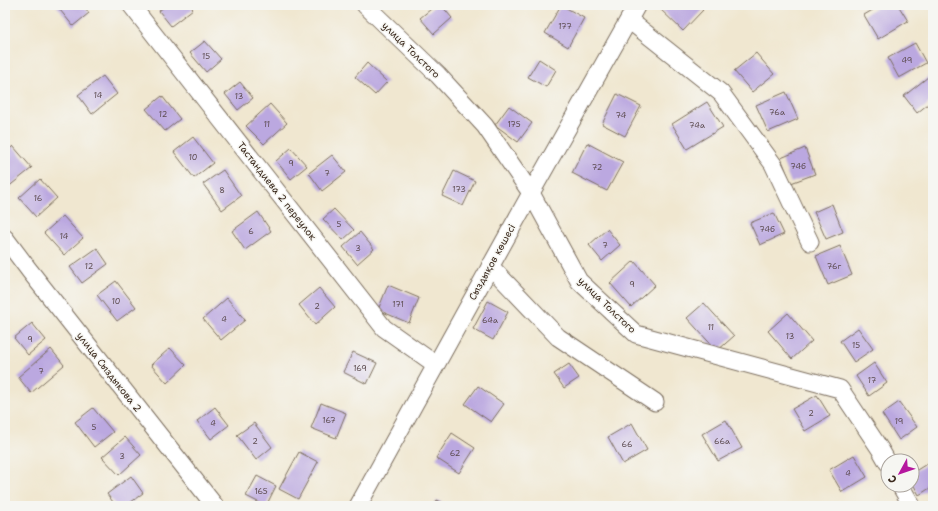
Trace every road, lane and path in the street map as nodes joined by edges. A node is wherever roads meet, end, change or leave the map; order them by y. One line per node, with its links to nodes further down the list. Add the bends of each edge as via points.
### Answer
1 (131, 5): 8 (street, Тастандиева 2 переулок, via 384,328)
2 (365, 5): 4 (street, улица Толстого, via 485,126)
3 (633, 12): 4 (street, Сыздықов көшесі); 6 (street, Сыздықов көшесі, via 721,94 773,164)
4 (531, 193): 7 (street, Сыздықов көшесі); 10 (street, улица Толстого, via 579,281 636,334 840,389)
5 (5, 238): 12 (street, улица Сыздыкова 2)
6 (810, 242)
7 (490, 266): 8 (street, Сыздықов көшесі); 9 (street, via 558,337)
8 (435, 364): 13 (street, Сыздықов көшесі)
9 (655, 402)
10 (882, 453)
11 (905, 493): 14 (street)
12 (215, 506)
13 (358, 506)
14 (912, 506)

